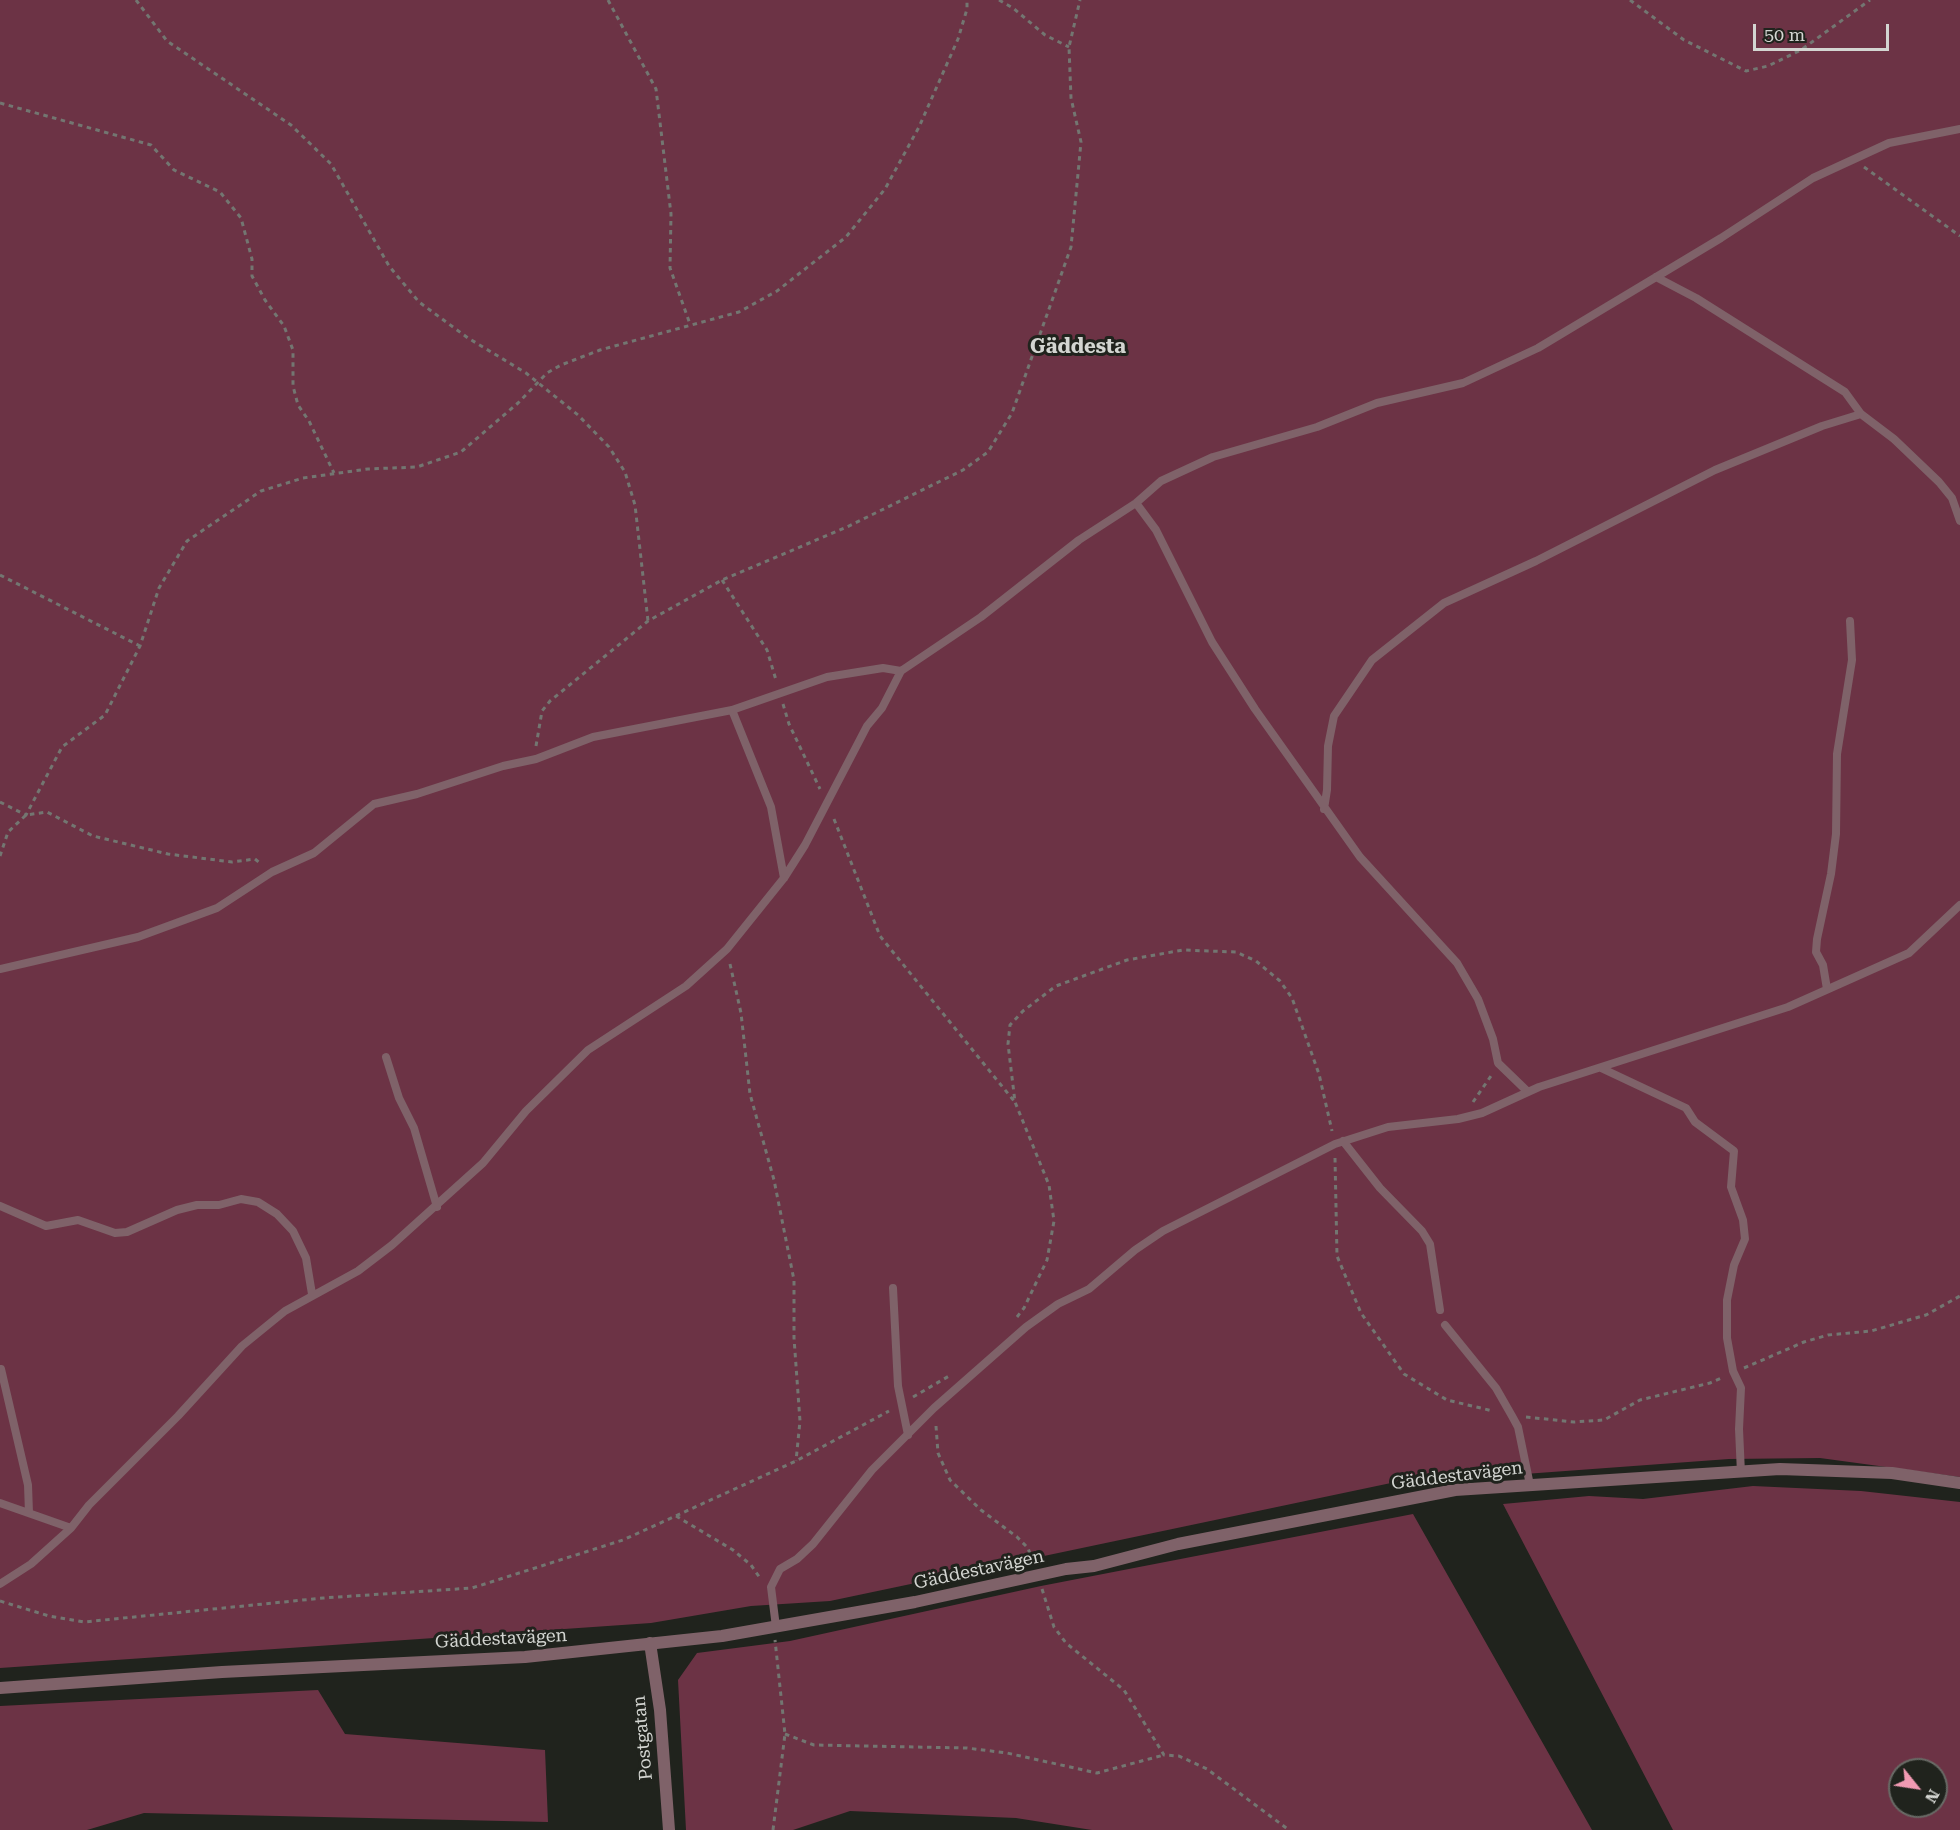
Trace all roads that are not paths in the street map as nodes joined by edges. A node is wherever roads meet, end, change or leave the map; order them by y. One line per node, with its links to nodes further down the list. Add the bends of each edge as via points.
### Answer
1 (1960, 129): 2 (lane, via 1889,143 1852,159 1813,178)
2 (1656, 277): 3 (lane, via 1845,392); 4 (lane, via 1538,348 1463,383 1377,403 1317,427 1213,457 1161,481)
3 (1861, 414): 5 (lane, via 1939,482 1952,498); 9 (lane, via 1715,470 1444,603 1372,660 1334,716)
4 (1136, 503): 7 (lane, via 1079,540 981,617); 9 (lane, via 1156,530 1212,642)
5 (1960, 521)
6 (1850, 621): 13 (lane, via 1852,660 1837,754 1836,834 1816,952)
7 (901, 671): 8 (lane, via 883,668 827,677); 10 (lane)
8 (732, 710): 10 (lane, via 771,807); 12 (lane, via 593,737 536,759 374,804 314,853 272,872 217,908 138,937)
9 (1324, 809): 16 (lane, via 1360,857 1457,963 1470,982 1493,1039 1498,1063)
10 (784, 878): 19 (lane, via 727,949 686,986 588,1050)
11 (1960, 905): 13 (lane, via 1908,953)
12 (0, 969)
13 (1827, 989): 15 (lane, via 1762,1016)
14 (386, 1057): 19 (lane, via 418,1139)
15 (1601, 1068): 16 (lane); 26 (lane, via 1686,1108 1695,1122 1734,1151 1731,1187 1743,1220 1745,1239 1734,1265 1727,1300 1727,1338 1733,1371 1741,1388)
16 (1528, 1092): 17 (lane, via 1482,1113 1388,1127)
17 (1343, 1142): 22 (lane, via 1430,1244); 25 (lane, via 1163,1231 1089,1289 1058,1304 1026,1327)
18 (0, 1206): 21 (lane, via 46,1226 78,1220 115,1233 198,1205 241,1199 258,1202 293,1231 306,1258)
19 (437, 1207): 21 (lane, via 358,1271)
20 (893, 1288): 25 (lane, via 898,1386)
21 (312, 1294): 31 (lane, via 242,1346)
22 (1440, 1310)
23 (1445, 1325): 28 (lane, via 1496,1388 1518,1427)
24 (1, 1369): 30 (lane, via 28,1485)
25 (908, 1435): 33 (lane, via 872,1470 813,1544 780,1569 771,1587)
26 (1741, 1473): 27 (street, Gäddestavägen, via 1892,1473); 28 (street, Gäddestavägen)
27 (1960, 1483)
28 (1530, 1485): 33 (street, Gäddestavägen, via 1410,1497 1178,1544 1094,1566)
29 (0, 1503): 30 (lane)
30 (29, 1513): 31 (lane)
31 (71, 1528): 32 (lane, via 31,1564)
32 (0, 1584)
33 (776, 1627): 34 (street, Gäddestavägen)
34 (650, 1643): 35 (street, Gäddestavägen, via 525,1657); 36 (street, Postgatan, via 660,1710)
35 (0, 1688)
36 (669, 1830)

